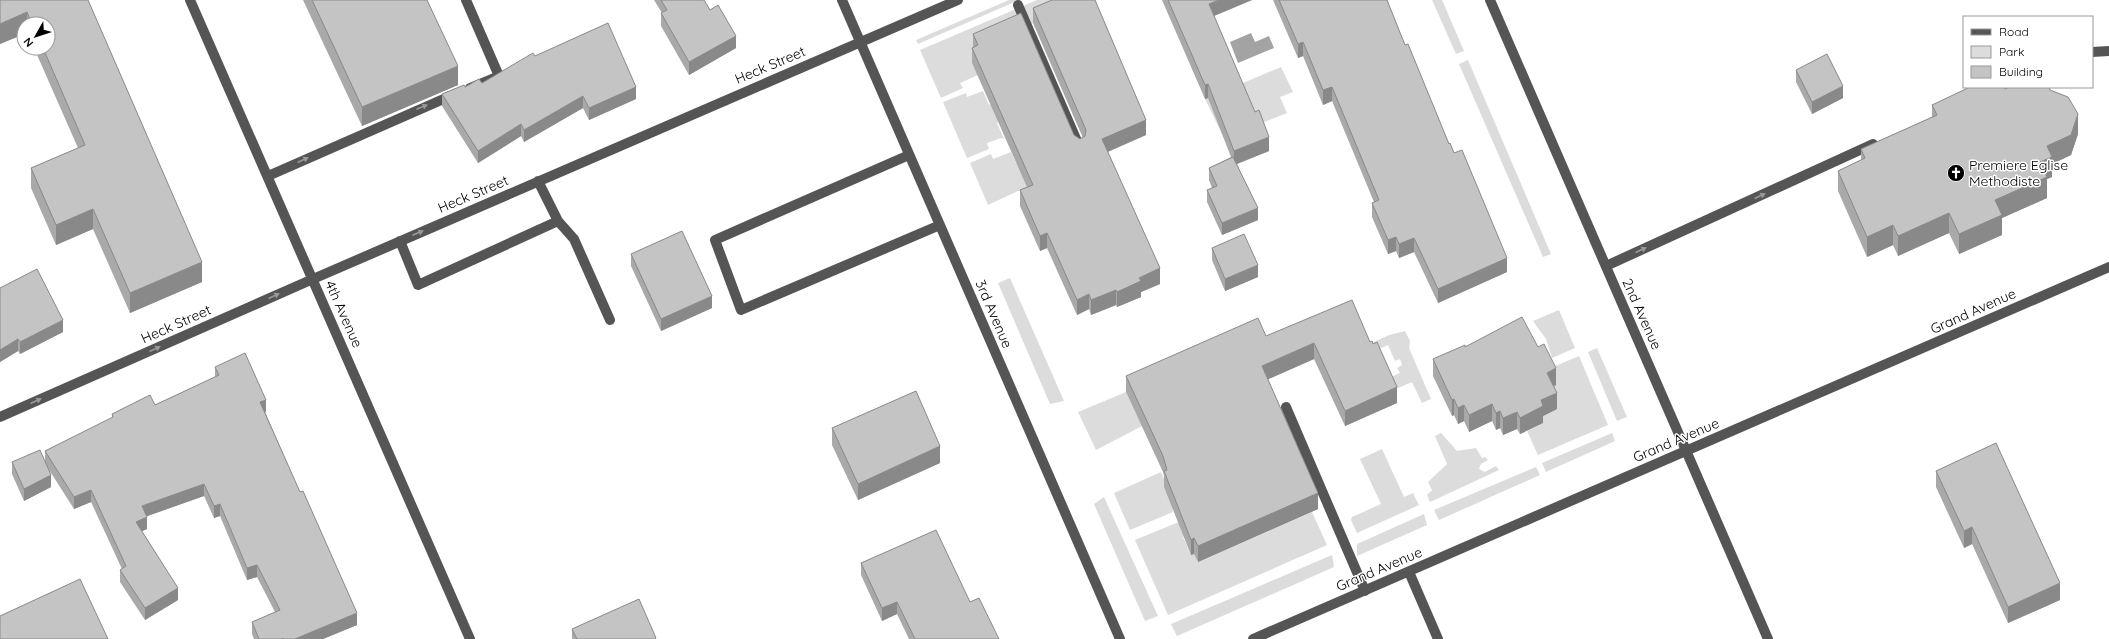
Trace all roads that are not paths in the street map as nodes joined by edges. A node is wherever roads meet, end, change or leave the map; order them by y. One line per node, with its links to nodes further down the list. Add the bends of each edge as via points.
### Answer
1 (190, 0): 13 (street, 4th Avenue)
2 (466, 0): 13 (street, one-way to 2, via 417,109 499,76)
3 (842, 0): 7 (street, 3rd Avenue)
4 (958, 0): 7 (street, Heck Street)
5 (1490, 0): 18 (street, 2nd Avenue)
6 (1018, 5): 11 (street)
7 (860, 42): 12 (street, 3rd Avenue); 14 (street, Heck Street)
8 (2109, 51): 9 (street)
9 (2093, 52)
10 (1880, 141): 18 (street, one-way to 10)
11 (1080, 148)
12 (909, 155): 16 (street, 3rd Avenue); 16 (street, via 715,240 741,310)
13 (268, 176): 20 (street, 4th Avenue)
14 (538, 181): 15 (street); 17 (street, Heck Street, one-way to 14)
15 (558, 221): 17 (street, via 418,285); 21 (street, via 574,239)
16 (940, 226): 28 (street, 3rd Avenue)
17 (400, 241): 20 (street, Heck Street)
18 (1606, 266): 24 (street, 2nd Avenue)
19 (2109, 267): 24 (street, Grand Avenue)
20 (313, 279): 23 (street, Heck Street, one-way to 20); 27 (street, 4th Avenue)
21 (610, 320)
22 (1286, 407): 26 (street)
23 (0, 417)
24 (1687, 451): 25 (street, Grand Avenue); 31 (street, 2nd Avenue)
25 (1409, 572): 26 (street, Grand Avenue); 30 (street)
26 (1365, 590): 29 (street, Grand Avenue)
27 (467, 638)
28 (1120, 639)
29 (1253, 639)
30 (1438, 639)
31 (1768, 639)

